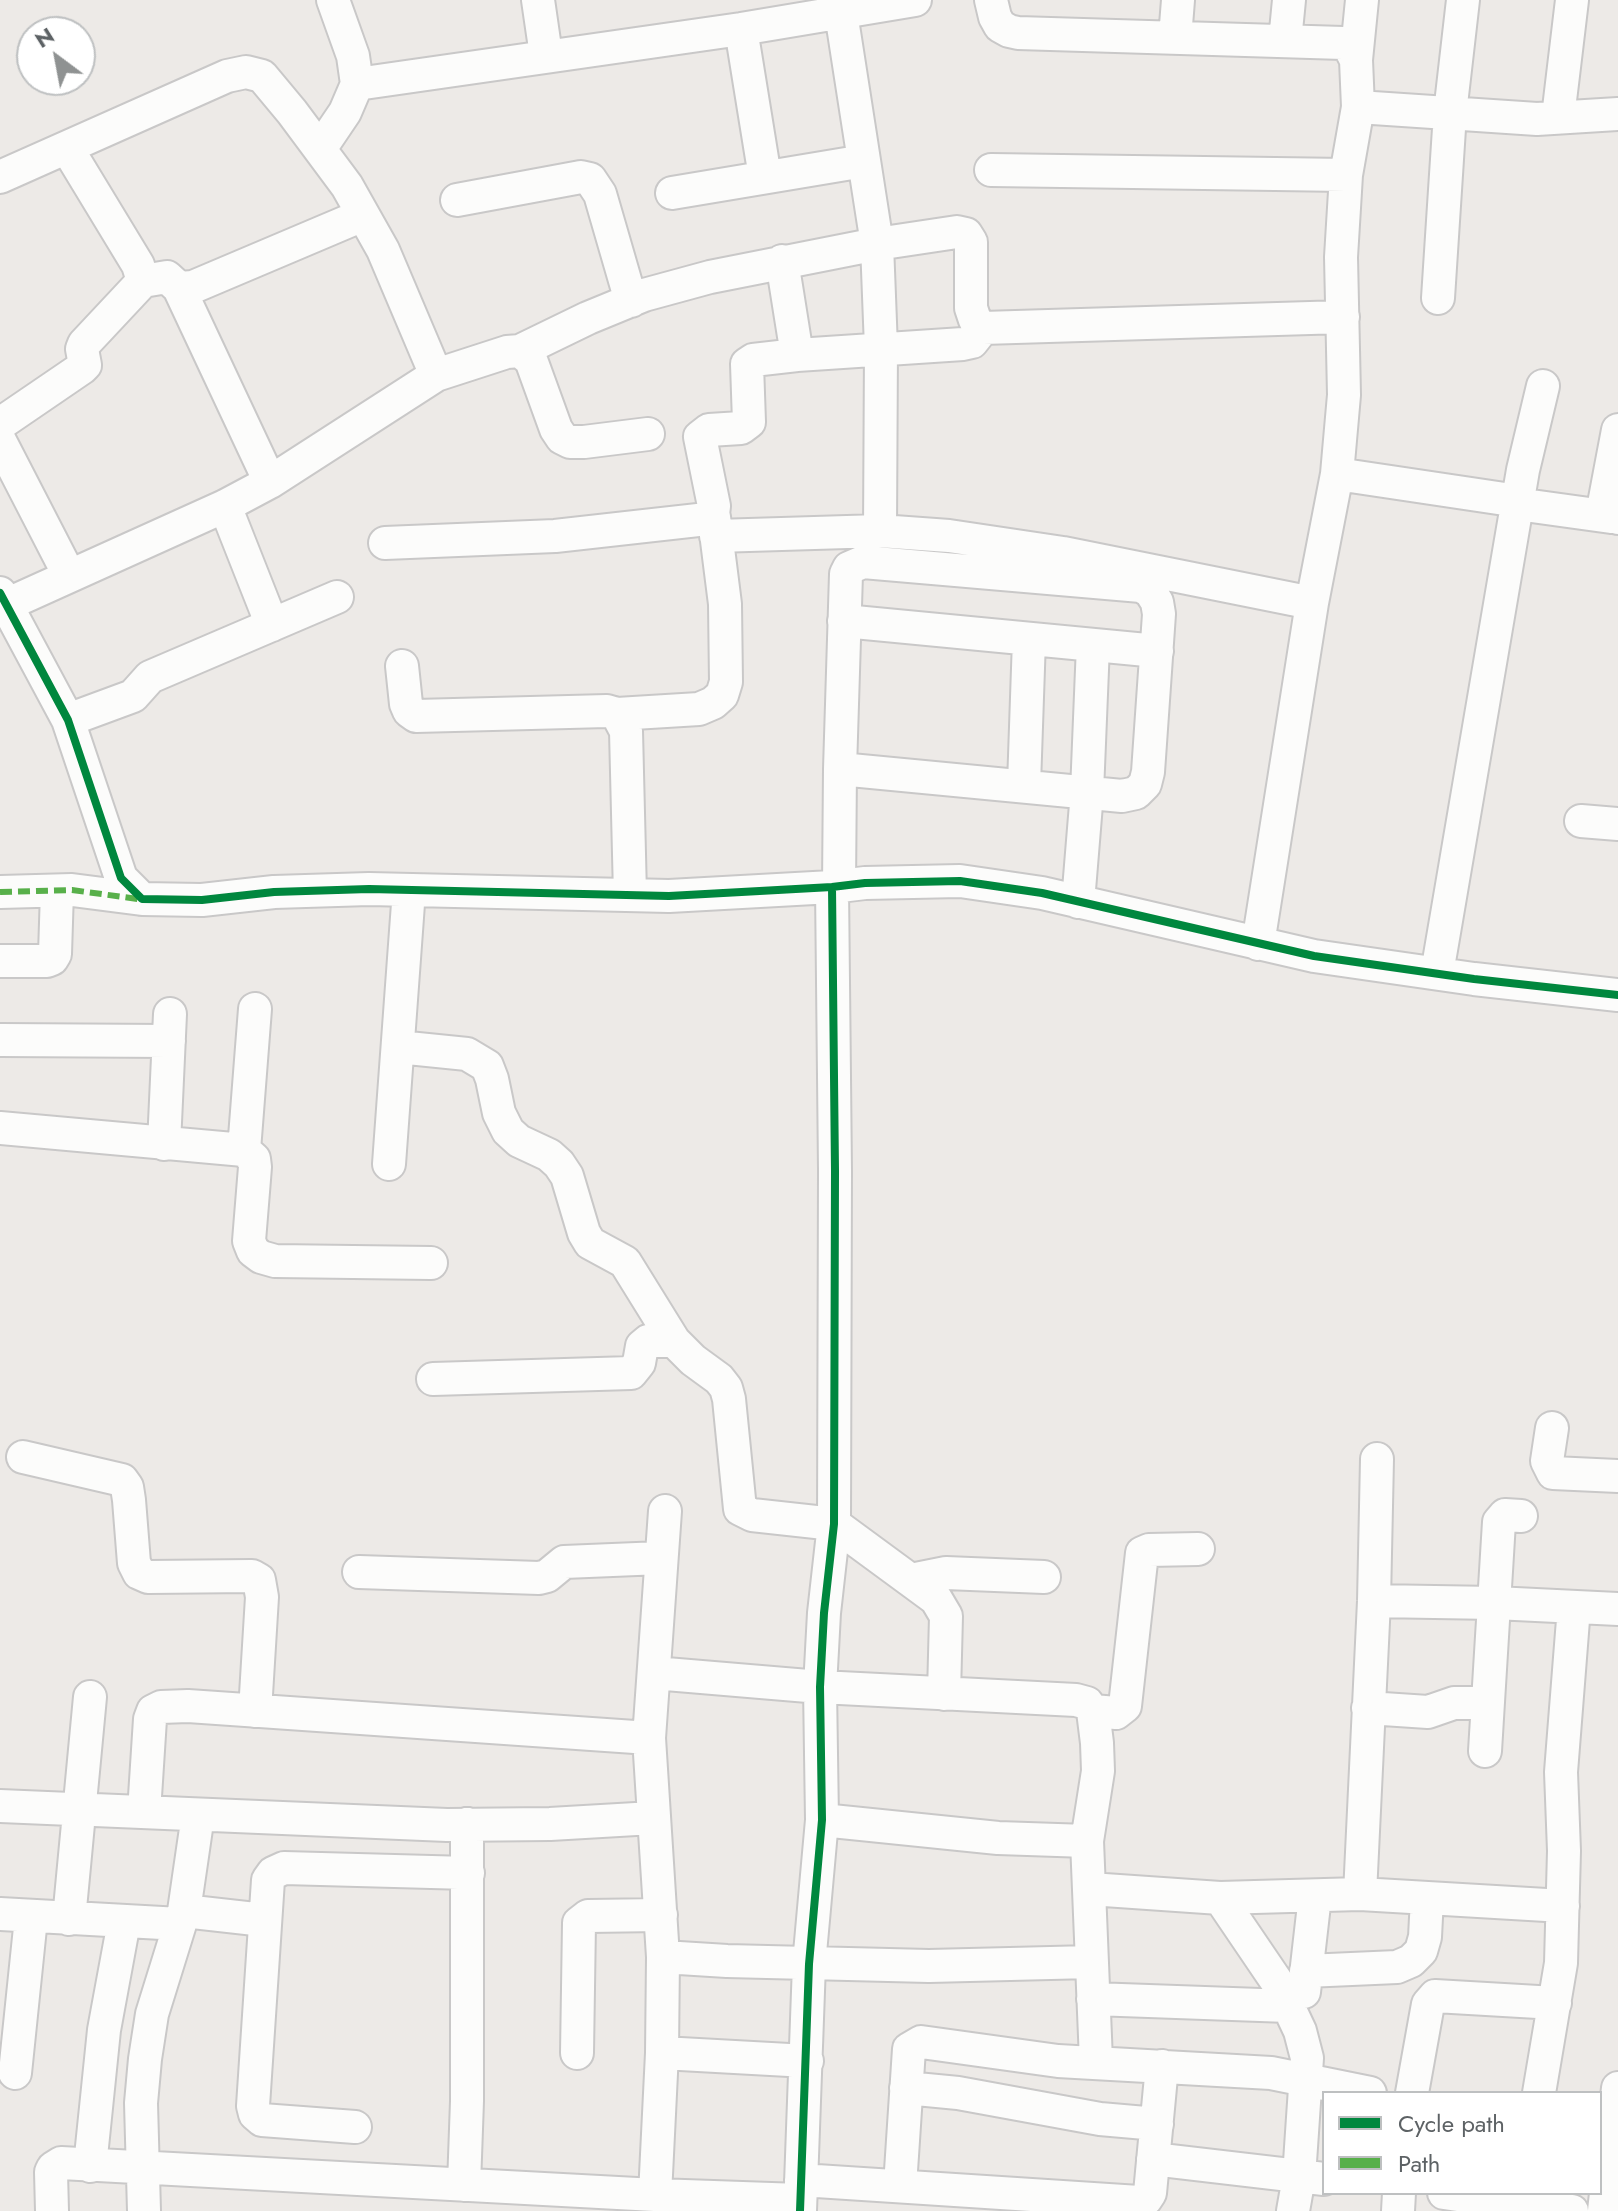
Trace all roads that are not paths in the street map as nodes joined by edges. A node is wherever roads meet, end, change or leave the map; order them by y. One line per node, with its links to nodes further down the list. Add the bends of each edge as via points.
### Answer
1 (333, 0): 16 (street)
2 (538, 0): 14 (street)
3 (915, 0): 10 (street)
4 (991, 0): 12 (street, via 995,17 1009,31)
5 (1178, 0): 12 (street)
6 (1289, 0): 13 (street)
7 (1362, 0): 15 (street)
8 (1463, 0): 18 (street)
9 (1572, 0): 20 (street)
10 (840, 5): 11 (street); 23 (street)
11 (741, 29): 14 (street); 27 (street)
12 (1175, 38): 13 (street)
13 (1285, 41): 15 (street, via 1343,43)
14 (546, 55): 16 (street)
15 (1356, 60): 17 (street)
16 (357, 84): 22 (street)
17 (1358, 107): 18 (street); 25 (street)
18 (1450, 113): 20 (street); 35 (street)
19 (1618, 114): 20 (street)
20 (1558, 117)
21 (67, 148): 22 (street, via 246,72 262,76 273,87); 26 (street); 33 (street)
22 (320, 149): 30 (street)
23 (864, 161): 27 (street); 31 (street)
24 (991, 170): 25 (street)
25 (1346, 175): 37 (street)
26 (0, 177)
27 (765, 177): 28 (street)
28 (672, 193)
29 (457, 200): 36 (street, via 590,179 600,194)
30 (363, 215): 34 (street, via 193,287); 42 (street)
31 (877, 244): 32 (street); 38 (street, via 966,234 972,253 971,308); 39 (street)
32 (782, 261): 36 (street); 41 (street)
33 (143, 281): 34 (street, via 167,277); 44 (street, via 84,344 85,365)
34 (179, 288): 49 (street)
35 (1438, 298)
36 (631, 301): 40 (street)
37 (1343, 317): 38 (street); 48 (street)
38 (983, 328): 39 (street, via 972,342 963,344)
39 (881, 348): 41 (street); 54 (street)
40 (520, 351): 42 (street); 46 (street, via 531,360 562,438 584,442)
41 (797, 355): 53 (street, via 747,364 749,422 741,428 709,430 700,437)
42 (436, 375): 49 (street)
43 (1543, 386): 50 (street)
44 (0, 424)
45 (1618, 430): 52 (street, via 1604,504)
46 (648, 434)
47 (0, 441): 56 (street)
48 (1337, 474): 50 (street); 59 (street)
49 (270, 482): 51 (street)
50 (1517, 502): 52 (street); 82 (street)
51 (225, 506): 56 (street); 61 (street)
52 (1614, 518)
53 (715, 525): 54 (street); 55 (street, via 699,521 498,540); 66 (street, via 725,604 722,695 699,709)
54 (880, 531): 59 (street, via 1063,553)
55 (385, 543)
56 (69, 575): 58 (street)
57 (337, 597): 61 (street)
58 (4, 598): 67 (street)
59 (1312, 603): 80 (street)
60 (844, 621): 62 (street); 64 (street, via 846,574 863,562 1141,586 1157,602); 68 (street)
61 (272, 625): 67 (street, via 150,677 133,696)
62 (1029, 639): 63 (street); 69 (street)
63 (1093, 645): 64 (street); 70 (street)
64 (1157, 651): 70 (street, via 1145,784 1122,796)
65 (402, 666): 66 (street, via 406,704 416,716)
66 (617, 714): 77 (street, via 626,731)
67 (68, 720): 78 (street, via 121,878)
68 (840, 769): 69 (street); 73 (street)
69 (1024, 785): 70 (street)
70 (1087, 792): 79 (street)
71 (1581, 821): 72 (street)
72 (1618, 824)
73 (836, 887): 77 (street); 79 (street, via 960,881); 100 (street)
74 (409, 890): 77 (street); 78 (street); 86 (street)
75 (57, 891): 76 (street); 78 (street); 81 (street, via 52,959)
76 (0, 892)
77 (630, 895)
78 (142, 899)
79 (1078, 902): 80 (street)
80 (1258, 944): 82 (street)
81 (0, 961)
82 (1437, 973): 83 (street)
83 (1618, 995)
84 (255, 1009): 89 (street)
85 (0, 1040): 88 (street, via 169,1027)
86 (398, 1047): 90 (street); 92 (street, via 467,1054 487,1066 508,1131 559,1164 590,1243 625,1262)
87 (0, 1128): 88 (street)
88 (164, 1144): 89 (street)
89 (244, 1150): 91 (street, via 255,1167 249,1241 261,1257)
90 (389, 1164)
91 (431, 1263)
92 (674, 1341): 93 (street, via 648,1341 631,1373); 100 (street, via 726,1388 740,1509 752,1515)
93 (433, 1379)
94 (1552, 1428): 97 (street, via 1547,1461 1553,1473)
95 (23, 1457): 116 (street, via 122,1480 139,1573 259,1580)
96 (1377, 1459): 106 (street)
97 (1618, 1476)
98 (665, 1511): 102 (street)
99 (1521, 1516): 107 (street, via 1505,1515 1499,1522)
100 (834, 1524): 105 (street); 111 (street)
101 (1198, 1549): 117 (street, via 1142,1553 1125,1706 1116,1713)
102 (661, 1558): 103 (street, via 564,1562 539,1578); 110 (street)
103 (359, 1572)
104 (1044, 1577): 105 (street, via 946,1573)
105 (911, 1580): 112 (street, via 936,1599 946,1616)
106 (1374, 1601): 107 (street); 115 (street)
107 (1495, 1603): 108 (street); 114 (street)
108 (1574, 1607): 109 (street); 134 (street, via 1561,1772)
109 (1618, 1609)
110 (654, 1673): 111 (street); 118 (street)
111 (820, 1687): 112 (street); 125 (street)
112 (944, 1694): 117 (street, via 1076,1700)
113 (90, 1697): 121 (street)
114 (1488, 1703): 115 (street, via 1454,1703 1428,1712); 119 (street)
115 (1368, 1708): 130 (street)
116 (255, 1711): 118 (street); 122 (street, via 188,1706 153,1711)
117 (1093, 1711): 127 (street, via 1098,1771)
118 (649, 1738): 124 (street)
119 (1485, 1751)
120 (0, 1806): 121 (street)
121 (79, 1810): 122 (street); 138 (street)
122 (144, 1812): 123 (street)
123 (198, 1815): 126 (street); 137 (street)
124 (653, 1818): 126 (street); 135 (street)
125 (822, 1820): 127 (street, via 998,1838); 143 (street)
126 (467, 1824): 128 (street)
127 (1087, 1841): 129 (street)
128 (468, 1873): 139 (street, via 284,1868 268,1880); 169 (street, via 467,2101)
129 (1090, 1889): 132 (street); 142 (street)
130 (1360, 1894): 131 (street); 133 (street)
131 (1315, 1896): 132 (street); 144 (street)
132 (1220, 1898): 147 (street, via 1277,1982)
133 (1427, 1898): 134 (street); 144 (street, via 1425,1937 1411,1961 1397,1967)
134 (1563, 1906): 146 (street)
135 (661, 1915): 141 (street); 148 (street, via 588,1916 579,1923)
136 (15, 1916): 138 (street); 153 (street)
137 (182, 1918): 139 (street); 140 (street); 165 (street, via 152,2014 145,2059)
138 (69, 1919): 140 (street)
139 (264, 1920): 160 (street, via 253,2106 262,2120)
140 (124, 1922): 164 (street, via 104,2030)
141 (663, 1957): 143 (street); 149 (street)
142 (1091, 1962): 143 (street); 145 (street)
143 (809, 1964): 150 (street)
144 (1306, 1971): 147 (street)
145 (1093, 1999): 147 (street); 151 (street)
146 (1555, 2003): 158 (street, via 1435,1996 1428,2004); 159 (street)
147 (1294, 2018): 154 (street)
148 (577, 2053)
149 (662, 2053): 150 (street); 170 (street)
150 (807, 2061): 172 (street)
151 (1096, 2061): 152 (street); 155 (street, via 1058,2061 921,2042 909,2049)
152 (1162, 2066): 154 (street); 161 (street)
153 (15, 2073)
154 (1308, 2078): 157 (street); 167 (street)
155 (906, 2088): 161 (street); 168 (street)
156 (1618, 2088): 180 (street)
157 (1362, 2091)
158 (1412, 2091)
159 (1539, 2091)
160 (278, 2121): 162 (street); 166 (street)
161 (1157, 2124): 163 (street)
162 (355, 2127)
163 (1153, 2159): 167 (street); 175 (street, via 1146,2199)
164 (90, 2166): 165 (street); 176 (street, via 61,2163 53,2168)
165 (143, 2169): 166 (street); 177 (street)
166 (275, 2174): 169 (street)
167 (1312, 2178): 178 (street)
168 (900, 2186): 172 (street); 175 (street)
169 (453, 2193): 173 (street)
170 (655, 2195): 172 (street); 173 (street)
171 (1459, 2195): 174 (street)
172 (801, 2197)
173 (561, 2200)
174 (1517, 2203): 179 (street)
175 (1104, 2205)
176 (52, 2211)
177 (144, 2211)
178 (1293, 2211)
179 (1572, 2211)
180 (1604, 2211)

